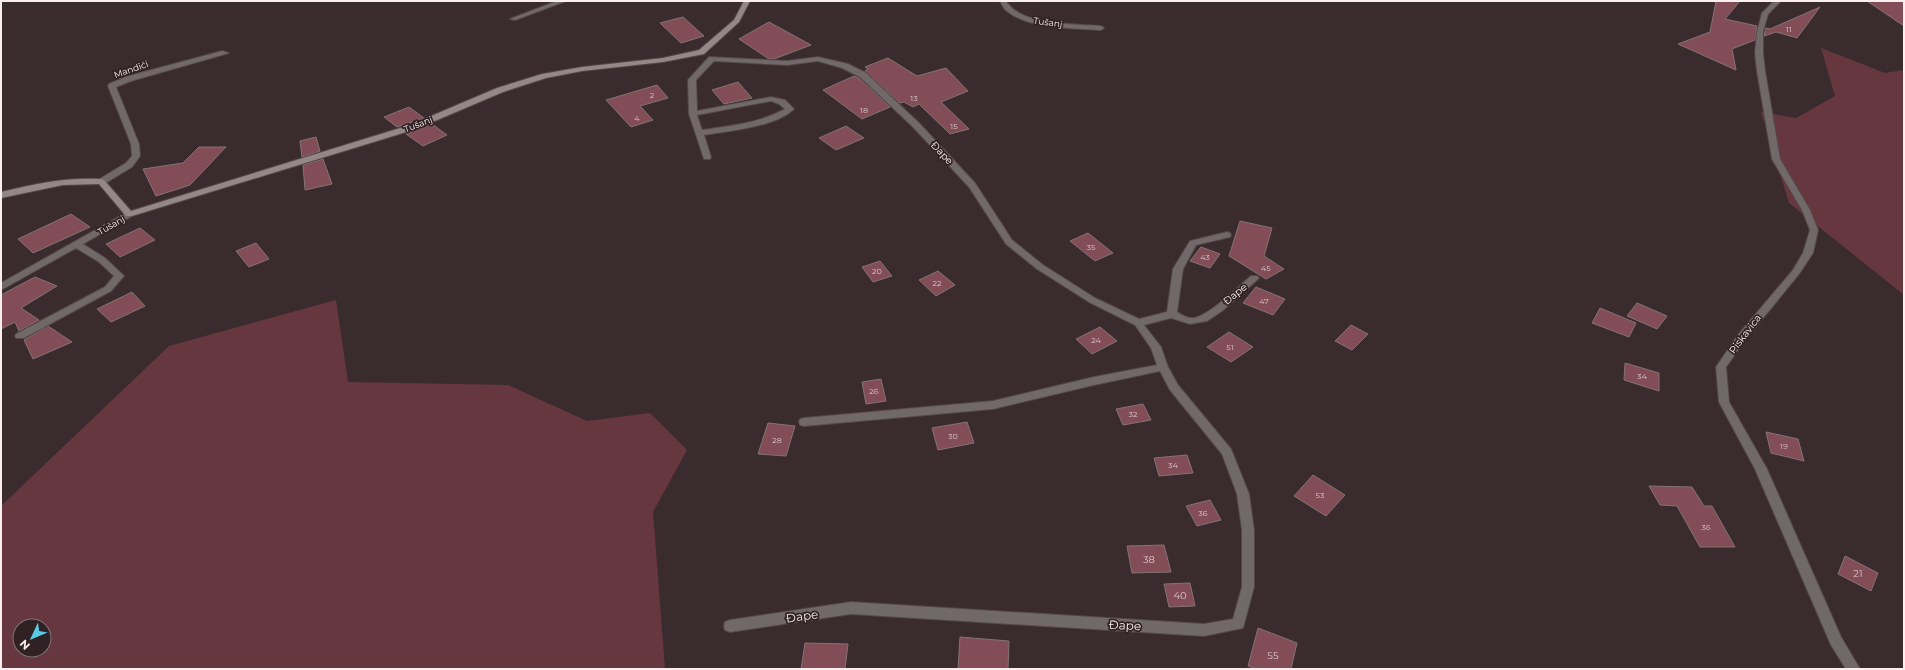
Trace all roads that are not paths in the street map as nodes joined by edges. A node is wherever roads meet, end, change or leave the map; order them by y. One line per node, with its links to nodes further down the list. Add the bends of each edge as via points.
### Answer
1 (563, 1): 5 (street)
2 (747, 1): 7 (street, Tušanj, via 737,21)
3 (1003, 1): 6 (street, Tušanj, via 1003,5 1016,15 1036,22)
4 (1778, 1): 26 (street, Piskavica, via 1765,13 1760,32 1761,71 1776,159 1806,210 1814,230 1808,253 1796,272 1756,319 1721,367 1724,402 1761,469 1836,641)
5 (513, 19)
6 (1101, 28)
7 (701, 52): 9 (street); 15 (street, Tušanj, via 663,60 545,76 500,90 413,127)
8 (225, 53): 13 (street, Mandići, via 128,79 112,86 135,144 136,156 130,165)
9 (712, 60): 10 (street, via 692,80); 21 (street, Đape, via 787,63 818,59 844,66 863,75 916,125 972,185 1009,242 1040,267 1092,300)
10 (693, 114): 11 (street); 11 (street, via 771,99 782,102 790,109 762,123)
11 (700, 133): 12 (street)
12 (707, 157)
13 (101, 182): 14 (street, via 54,182); 15 (street)
14 (1, 195)
15 (129, 214): 17 (street, Tušanj)
16 (1227, 236): 20 (street, via 1193,243 1178,269)
17 (76, 244): 19 (street, Tušanj); 22 (street, via 102,260 119,276 108,289)
18 (1254, 278): 20 (street, Đape, via 1209,315 1194,321 1184,320)
19 (1, 287)
20 (1172, 314): 21 (street)
21 (1138, 323): 23 (street, Đape, via 1156,347)
22 (20, 336)
23 (1163, 367): 24 (street, via 993,405); 25 (street, Đape, via 1174,387 1227,452 1243,494 1248,530 1248,587 1238,624 1204,630 851,608)
24 (804, 422)
25 (730, 626)
26 (1854, 669)

